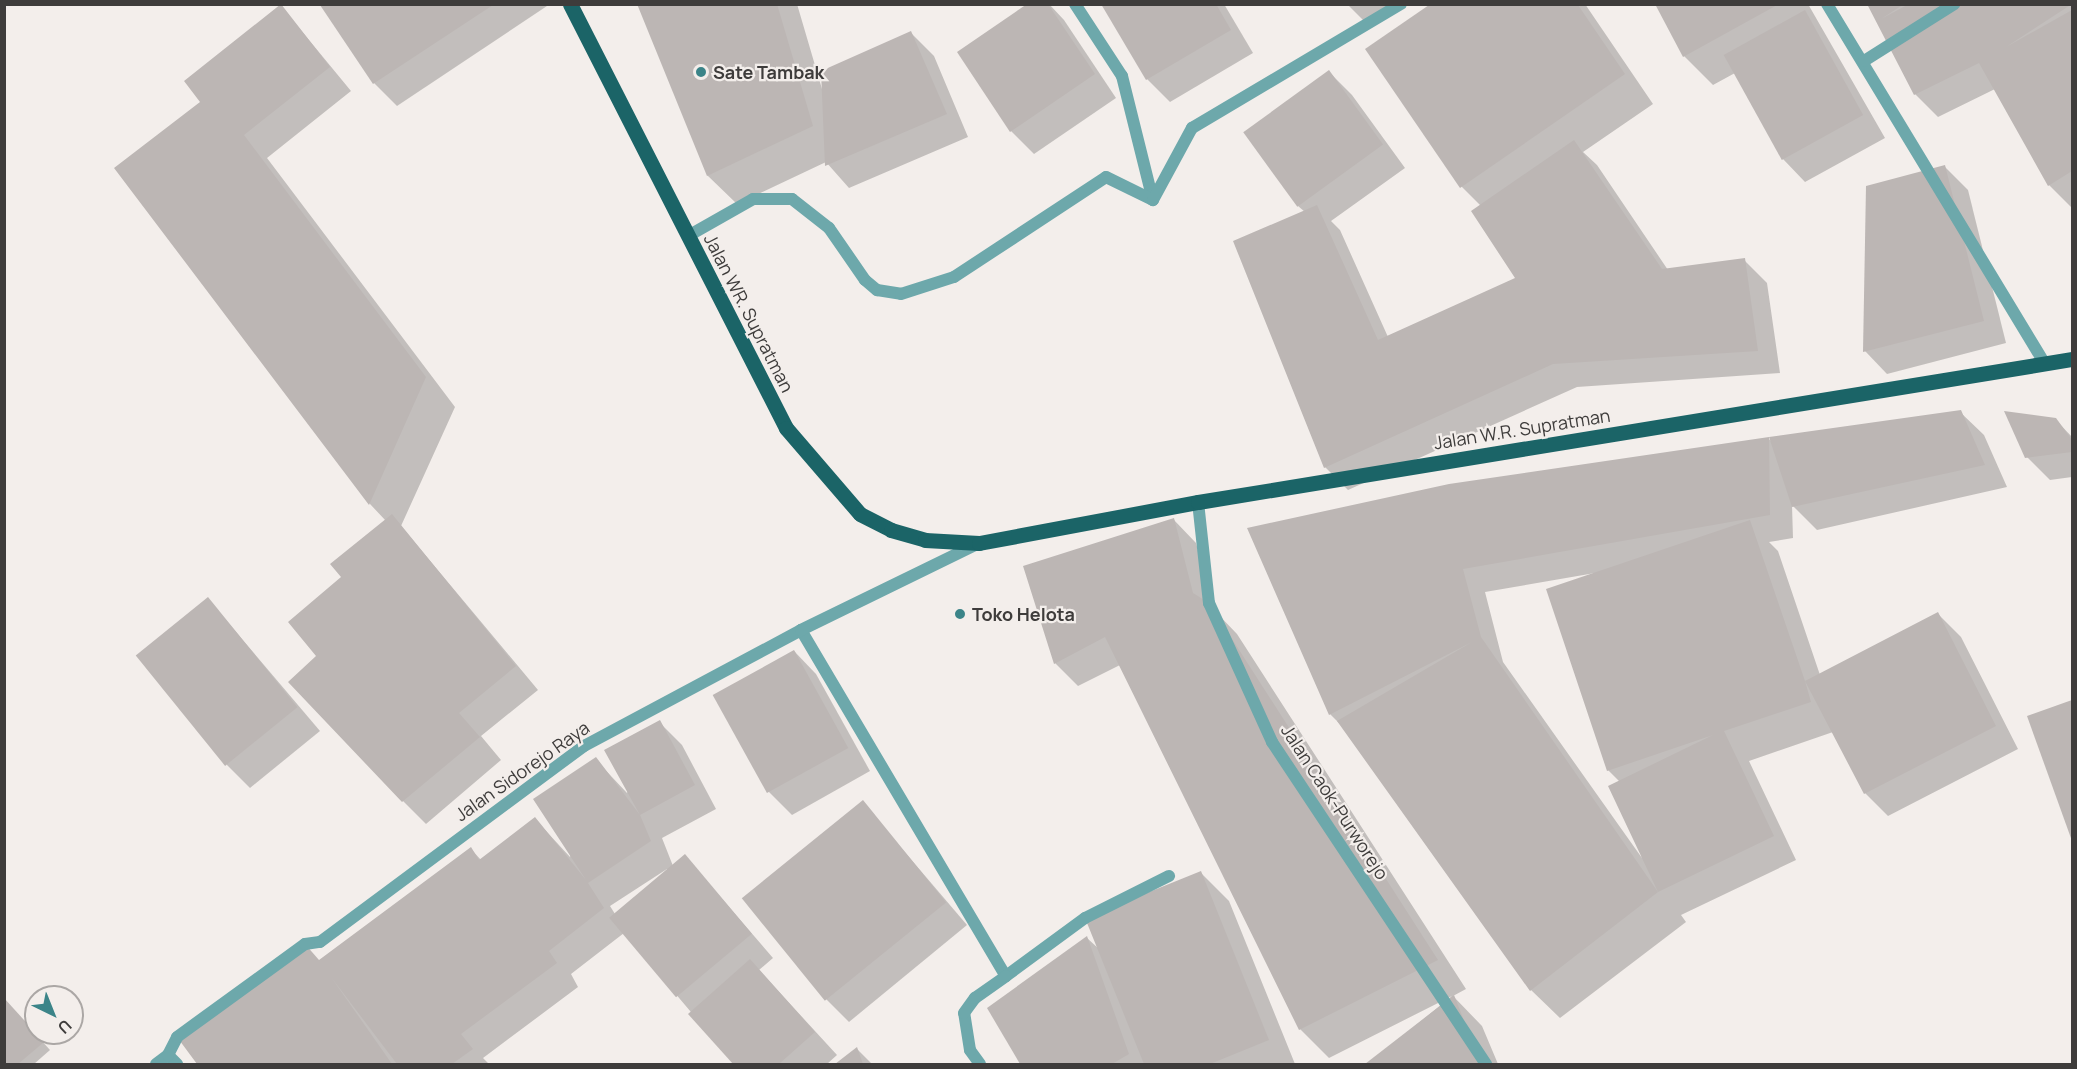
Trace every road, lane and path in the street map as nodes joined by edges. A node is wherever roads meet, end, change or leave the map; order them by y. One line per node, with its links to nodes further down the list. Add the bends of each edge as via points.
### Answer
1 (570, 4): 8 (main road, Jalan WR. Supratman)
2 (1075, 4): 7 (street, via 1122,76)
3 (1401, 4): 7 (street, via 1192,128)
4 (1827, 4): 6 (street)
5 (1954, 4): 6 (street)
6 (1864, 61): 10 (street)
7 (1153, 200): 8 (street, via 1107,177 954,277 902,294 878,290 865,280 829,228 792,199 753,199)
8 (688, 236): 12 (main road, Jalan WR. Supratman, via 786,428 826,480 860,514 891,530 925,540)
9 (2073, 359): 10 (main road, Jalan W.R. Supratman)
10 (2044, 363): 11 (main road, Jalan W.R. Supratman)
11 (1198, 502): 12 (main road, Jalan W.R. Supratman); 19 (street, Jalan Caok-Purworejo, via 1209,603 1272,742)
12 (979, 543): 13 (street, Jalan Sidorejo Raya)
13 (801, 630): 15 (street); 16 (street, Jalan Sidorejo Raya, via 584,746 320,942 305,945 177,1037)
14 (1169, 876): 15 (street, via 1085,918)
15 (1006, 976): 18 (street, via 975,998 964,1013 970,1050)
16 (172, 1060): 17 (street, Jalan Sidorejo Raya)
17 (156, 1065)
18 (980, 1065)
19 (1486, 1065)

